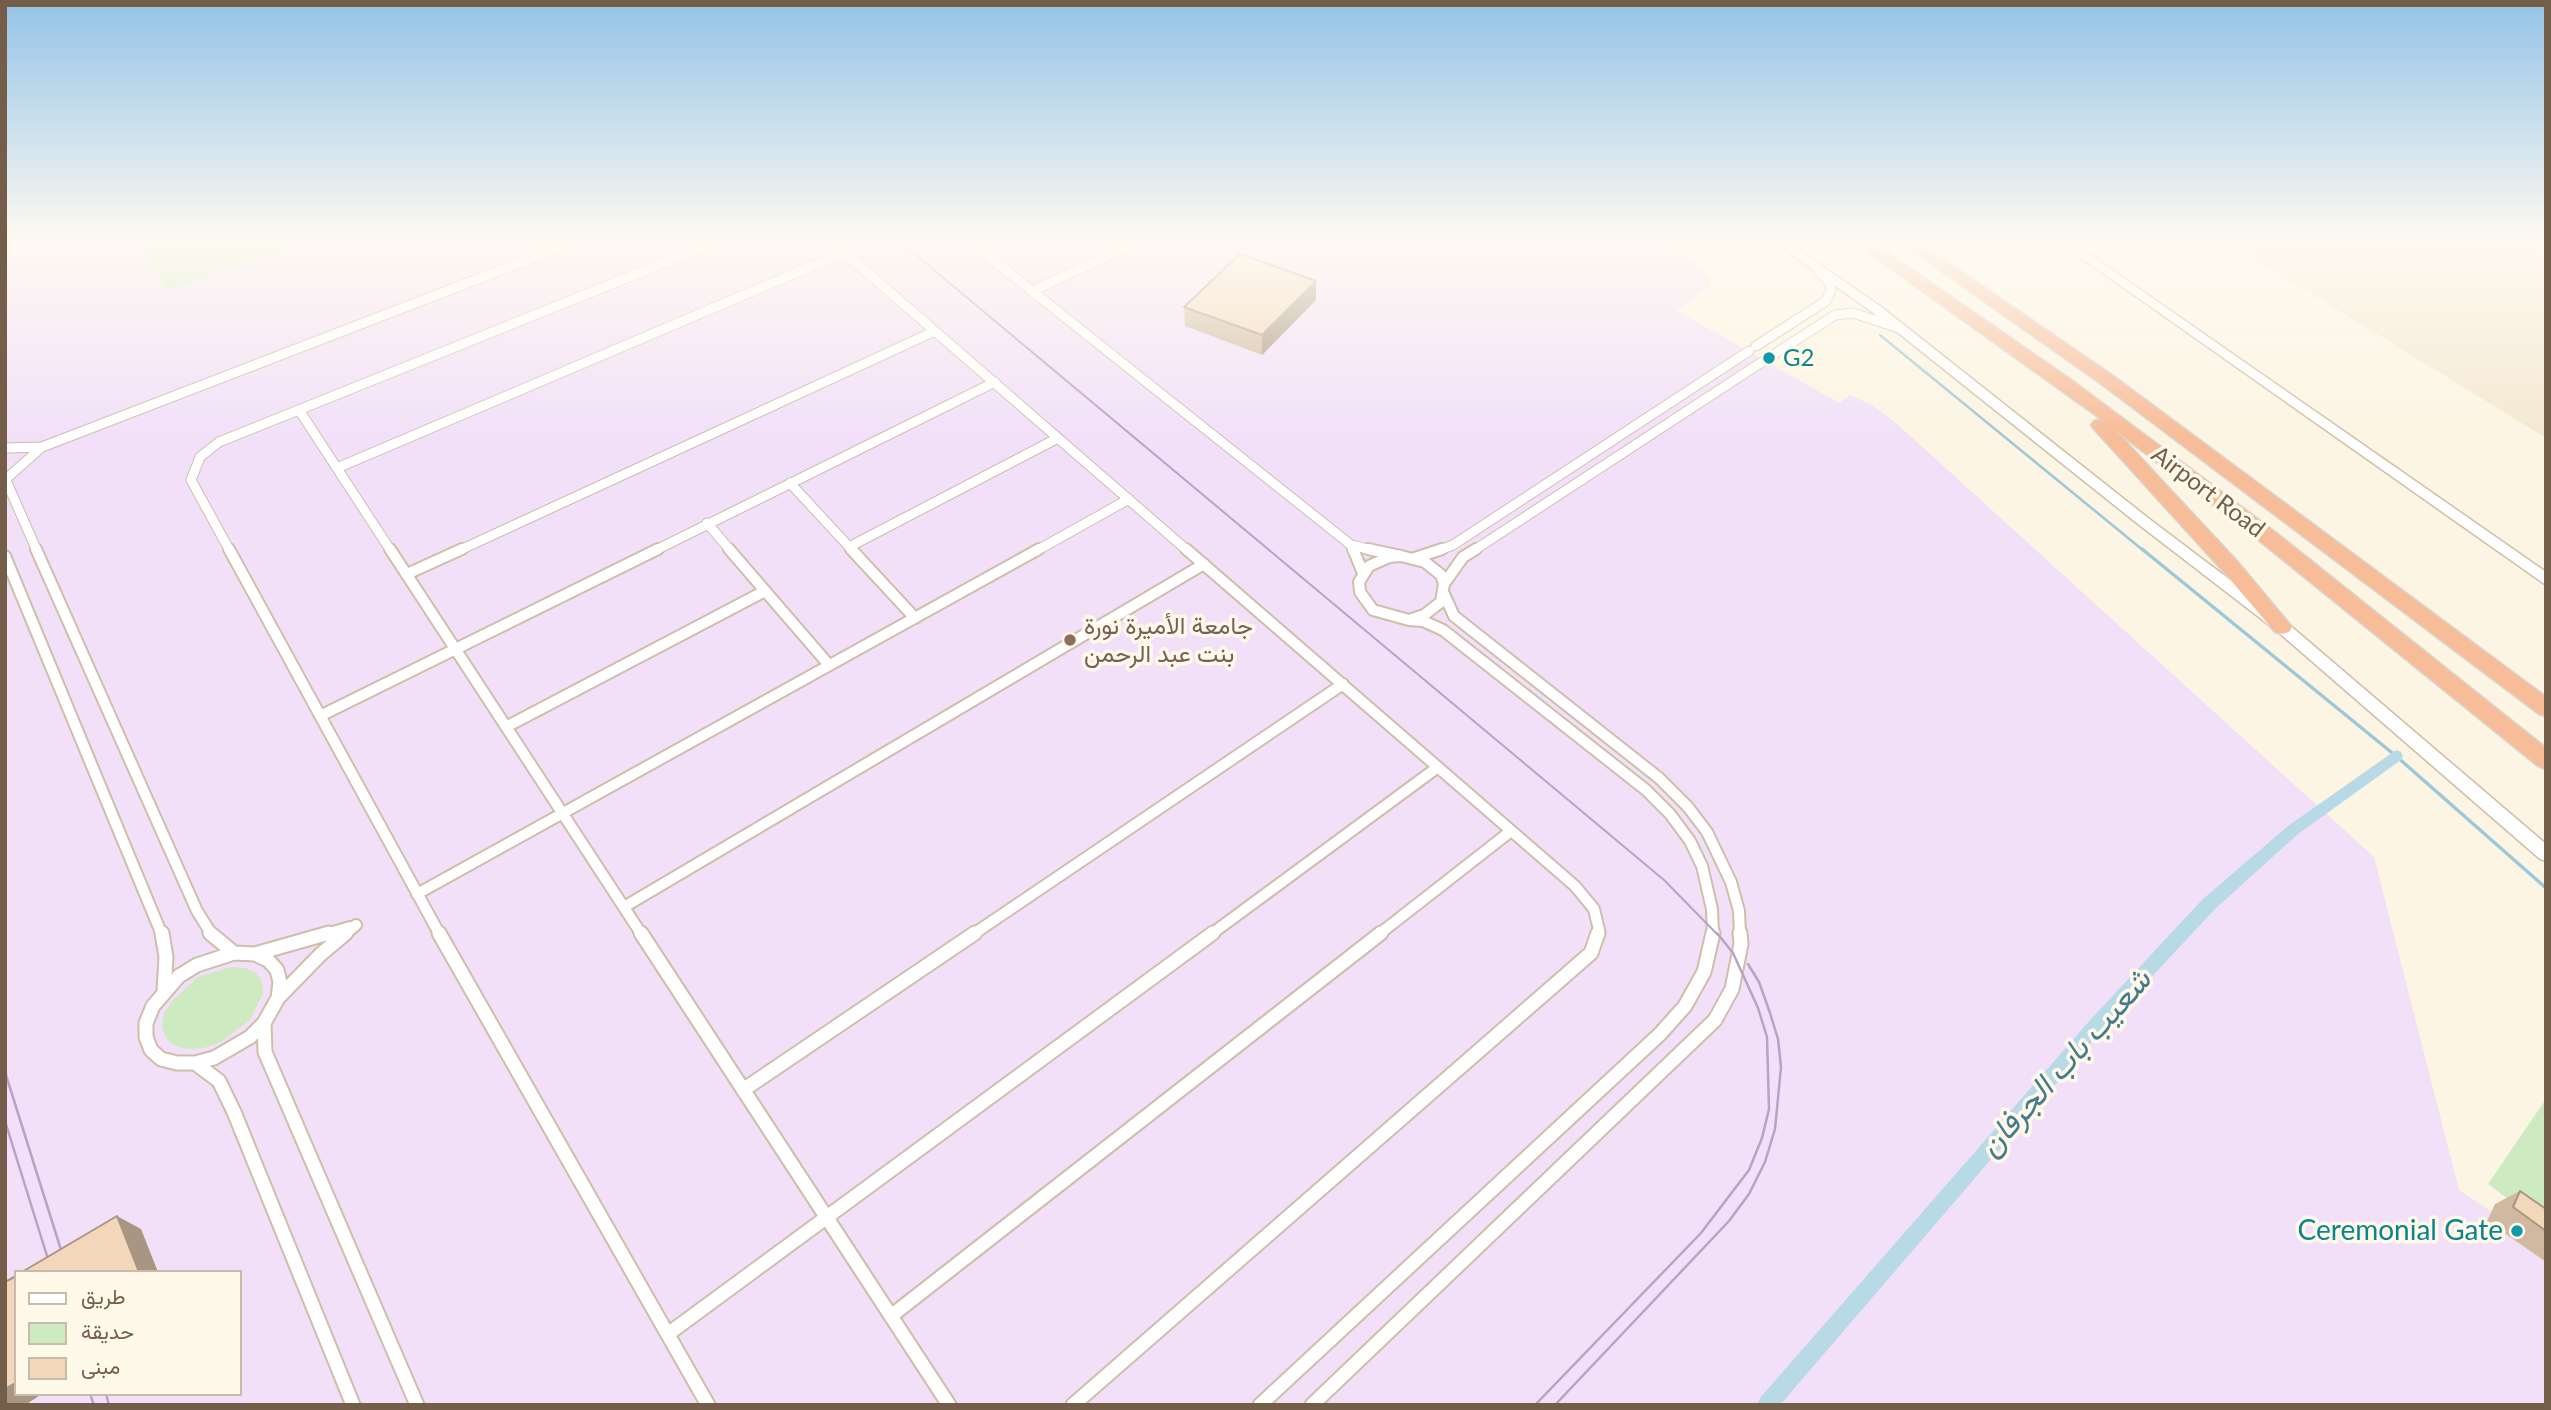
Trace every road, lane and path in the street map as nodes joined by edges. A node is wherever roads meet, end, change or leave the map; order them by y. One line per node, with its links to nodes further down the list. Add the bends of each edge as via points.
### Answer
1 (408, 306): 19 (street)
2 (558, 306): 17 (street)
3 (720, 306): 21 (street)
4 (906, 306): 12 (street)
5 (1054, 306): 26 (street)
6 (1819, 306): 13 (street)
7 (1869, 306): 11 (main road)
8 (1953, 306): 14 (highway, Airport Road)
9 (2000, 306): 44 (highway, Airport Road, via 2106,379)
10 (2157, 306): 32 (main road)
11 (1900, 328): 15 (street, via 1853,313 1835,315); 40 (main road)
12 (935, 331): 16 (street); 34 (street)
13 (1768, 339): 15 (street); 30 (street, via 1453,545)
14 (2012, 347): 40 (highway, via 2124,449); 47 (highway, Airport Road, via 2268,537)
15 (1783, 348): 36 (street, via 1463,557)
16 (995, 382): 18 (street); 23 (street)
17 (299, 410): 21 (street); 45 (street, via 219,442 201,457 191,480)
18 (1058, 438): 24 (street); 27 (street)
19 (42, 447): 20 (street); 22 (street)
20 (5, 448)
21 (337, 467): 34 (street)
22 (6, 479): 54 (street, via 197,911 208,931)
23 (790, 483): 25 (street); 27 (street)
24 (1129, 499): 31 (street); 38 (street)
25 (707, 523): 37 (street); 41 (street)
26 (1351, 545): 29 (street); 33 (street)
27 (849, 547): 38 (street)
28 (5, 556): 56 (street, via 161,929 166,957)
29 (1401, 556): 30 (street); 33 (street, via 1378,561)
30 (1415, 558): 36 (street, via 1434,568)
31 (1204, 564): 43 (street); 53 (street)
32 (2538, 571): 35 (main road)
33 (1363, 573): 39 (street, via 1359,582 1365,602 1385,615)
34 (407, 574): 41 (street)
35 (2546, 580)
36 (1444, 589): 39 (street, via 1433,610); 70 (street, via 1454,616 1659,778 1688,807 1707,832 1731,882 1741,944 1732,989 1715,1020)
37 (765, 591): 42 (street); 46 (street)
38 (915, 618): 42 (street)
39 (1409, 620): 69 (street, via 1443,630 1646,790 1670,814 1702,866 1713,938 1704,972 1685,1006 1660,1034)
40 (2282, 627): 51 (main road)
41 (454, 647): 45 (street); 46 (street)
42 (829, 665): 49 (street)
43 (1343, 684): 48 (street); 60 (street)
44 (2546, 708)
45 (320, 716): 52 (street)
46 (506, 727): 49 (street)
47 (2546, 760)
48 (1438, 768): 50 (street); 61 (street)
49 (562, 812): 52 (street); 53 (street)
50 (1511, 831): 62 (street); 68 (street, via 1575,886 1594,909 1599,930 1591,953)
51 (2546, 854)
52 (417, 894): 63 (street)
53 (624, 907): 60 (street)
54 (234, 953): 55 (street); 56 (street, via 197,965)
55 (255, 954): 57 (street, via 277,970 281,982); 57 (street, via 356,925)
56 (164, 991): 59 (street, via 146,1023 150,1050 161,1059)
57 (278, 998): 58 (street)
58 (264, 1023): 59 (street, via 233,1049); 65 (street, via 265,1052)
59 (195, 1063): 64 (street, via 219,1081 234,1112)
60 (743, 1090): 61 (street)
61 (827, 1218): 62 (street); 63 (street)
62 (891, 1316): 67 (street)
63 (668, 1334): 66 (street)
64 (353, 1405)
65 (417, 1405)
66 (708, 1405)
67 (949, 1405)
68 (1073, 1405)
69 (1260, 1405)
70 (1312, 1405)

